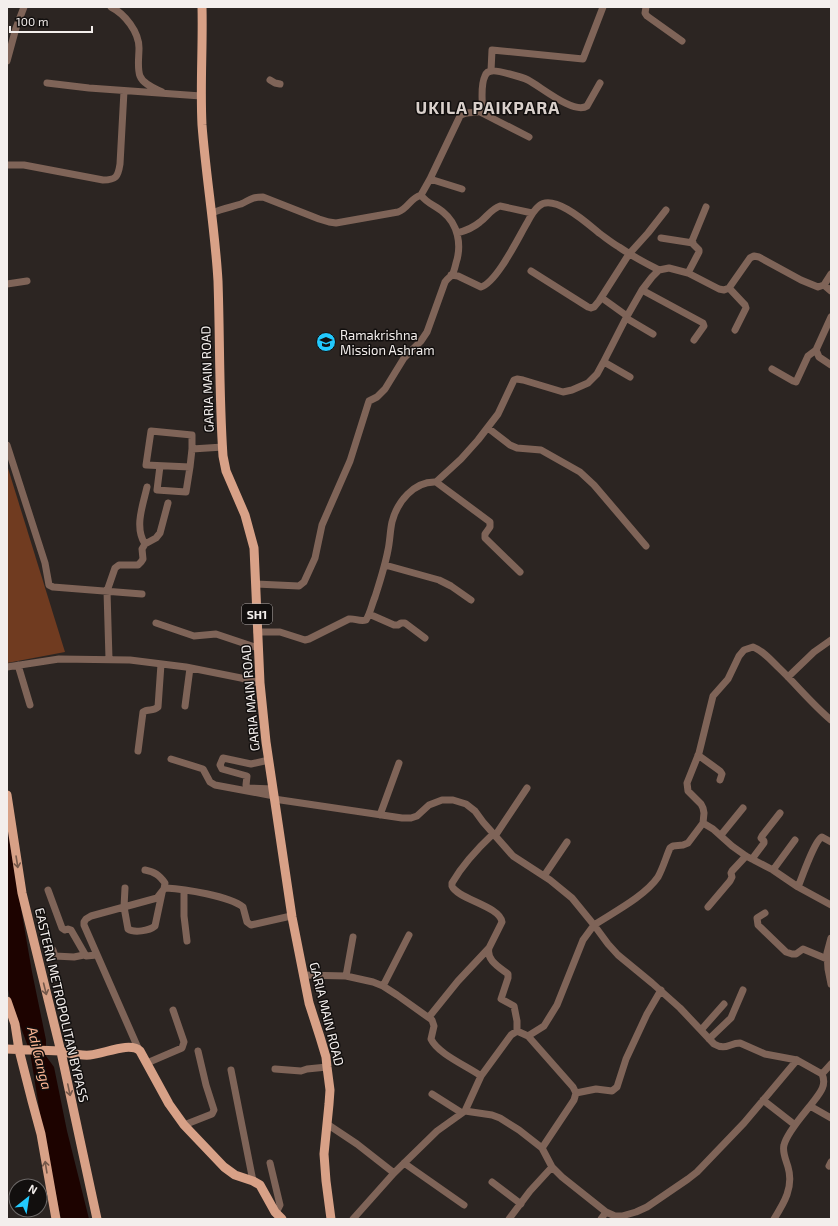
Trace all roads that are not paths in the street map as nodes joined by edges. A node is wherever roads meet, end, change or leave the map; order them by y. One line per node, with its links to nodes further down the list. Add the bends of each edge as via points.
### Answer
1 (24, 7): 7 (street)
2 (111, 7): 14 (street, via 124,16 137,36 140,76 152,87)
3 (202, 7): 15 (main road, GARIA MAIN ROAD / SH1)
4 (603, 7): 8 (street, via 583,59 492,50)
5 (646, 7): 6 (street, via 645,13 648,16)
6 (682, 41)
7 (7, 60)
8 (491, 71): 12 (street, via 527,80 580,109 587,106); 16 (street, via 483,79)
9 (270, 80): 11 (street)
10 (47, 82): 13 (street)
11 (280, 84)
12 (600, 84)
13 (124, 91): 14 (street); 18 (street, via 120,164 116,177 103,180 24,165)
14 (166, 94): 15 (street)
15 (201, 96): 24 (main road, GARIA MAIN ROAD / SH1)
16 (480, 112): 17 (street); 19 (street, via 460,116)
17 (529, 137)
18 (7, 165)
19 (430, 179): 20 (street); 21 (street)
20 (462, 189)
21 (421, 195): 24 (street, via 412,199 398,212 336,223 318,219 263,197 255,197); 26 (street, via 444,213)
22 (706, 207): 28 (street)
23 (666, 210): 29 (street)
24 (212, 213): 54 (main road, GARIA MAIN ROAD / SH1, via 218,280)
25 (532, 214): 26 (street, via 500,206 475,226); 29 (street, via 545,202 566,208); 34 (street, via 502,265 485,286 481,287)
26 (457, 234): 34 (street, via 459,252)
27 (661, 238): 28 (street)
28 (693, 243): 32 (street, via 699,252)
29 (629, 254): 30 (street); 41 (street)
30 (659, 270): 32 (street, via 669,268); 39 (street)
31 (531, 271): 41 (street, via 588,308 594,307)
32 (688, 273): 38 (street, via 718,290)
33 (831, 274): 37 (street)
34 (451, 275): 65 (street, via 427,332 404,358 385,389 369,401 355,450 322,525 314,558 304,582 299,586)
35 (27, 281): 36 (street)
36 (7, 284)
37 (824, 285): 38 (street, via 818,287 756,256 750,258); 40 (street)
38 (729, 288): 44 (street, via 746,308)
39 (642, 290): 42 (street); 46 (street, via 703,323)
40 (831, 291)
41 (602, 298): 42 (street)
42 (626, 317): 45 (street); 48 (street)
43 (831, 317): 47 (street)
44 (735, 330)
45 (653, 334)
46 (694, 340)
47 (816, 350): 49 (street, via 819,357); 50 (street, via 808,356 796,382)
48 (604, 362): 51 (street); 52 (street, via 588,383 565,392 523,380 514,380 498,414)
49 (831, 365)
50 (772, 369)
51 (630, 377)
52 (488, 428): 58 (street, via 461,459); 62 (street, via 510,445 541,450 580,472)
53 (7, 445): 66 (street, via 45,563 49,585)
54 (223, 447): 55 (street); 65 (main road, GARIA MAIN ROAD / SH1, via 226,471 245,515 254,548)
55 (192, 449): 56 (street, via 192,435 151,432 146,464); 57 (street)
56 (160, 466): 57 (street); 57 (street, via 157,490 185,493)
57 (190, 467)
58 (436, 482): 63 (street, via 429,481 413,489 399,506 393,522); 64 (street, via 490,522 485,538)
59 (147, 487): 61 (street, via 140,524)
60 (168, 503): 61 (street, via 160,533)
61 (145, 544): 66 (street, via 142,549 142,562 138,565 120,565 115,568)
62 (646, 546)
63 (385, 565): 68 (street, via 439,580); 69 (street)
64 (520, 572)
65 (256, 584): 71 (main road, GARIA MAIN ROAD / SH1)
66 (107, 591): 67 (street); 75 (street)
67 (142, 594)
68 (471, 600)
69 (369, 614): 71 (street, via 366,620 351,618 305,640 280,632); 72 (street, via 394,625 405,623)
70 (156, 623): 74 (street, via 194,636 216,634)
71 (257, 632): 74 (main road, GARIA MAIN ROAD / SH1)
72 (425, 638)
73 (831, 640): 80 (street)
74 (258, 648): 81 (main road, GARIA MAIN ROAD / SH1)
75 (108, 659): 76 (street); 77 (street, via 60,659)
76 (161, 664): 79 (street); 85 (street, via 158,707 143,712)
77 (18, 665): 78 (street); 82 (street)
78 (7, 667)
79 (190, 668): 81 (street); 83 (street)
80 (788, 677): 84 (street); 86 (street, via 757,648 744,650 728,679 713,696)
81 (260, 683): 88 (main road, GARIA MAIN ROAD / SH1)
82 (30, 705)
83 (185, 706)
84 (831, 720)
85 (138, 751)
86 (698, 755): 90 (street, via 720,771); 97 (street, via 687,786 688,791 703,808)
87 (171, 759): 92 (street, via 202,769 215,785)
88 (269, 760): 92 (main road, GARIA MAIN ROAD / SH1); 92 (street, via 251,764 223,758 220,765 222,768 247,776 248,788)
89 (399, 763): 96 (street)
90 (720, 780)
91 (527, 788): 98 (street)
92 (274, 795): 96 (street); 116 (main road, GARIA MAIN ROAD / SH1)
93 (7, 796): 145 (main road, EASTERN METROPOLITAN BYPASS, one-way to 145, via 22,893)
94 (743, 808): 99 (street)
95 (780, 813): 103 (street, via 762,836 764,843)
96 (380, 815): 98 (street, via 411,818 418,816 429,805 442,800 453,800 466,804 475,811)
97 (703, 823): 99 (street); 117 (street, via 688,843 670,848 652,884 640,895)
98 (494, 835): 106 (street, via 513,856); 122 (street, via 463,865 452,883 454,891 500,917 502,922)
99 (721, 835): 103 (street)
100 (796, 840): 105 (street)
101 (567, 842): 106 (street)
102 (831, 842): 107 (street, via 819,838)
103 (749, 858): 105 (street); 114 (street, via 732,871 730,881)
104 (145, 870): 110 (street, via 159,876 165,883)
105 (773, 870): 107 (street)
106 (544, 876): 117 (street, via 572,898)
107 (798, 887): 112 (street)
108 (125, 888): 113 (street)
109 (48, 890): 124 (street, via 62,928 71,930)
110 (163, 890): 111 (street); 113 (street, via 157,898); 113 (street, via 155,926 152,928 130,931)
111 (184, 891): 116 (street, via 214,896 240,905 244,909 247,922 251,925); 121 (street)
112 (831, 905)
113 (124, 907): 125 (street, via 91,916 84,922)
114 (708, 907)
115 (765, 913): 126 (street, via 757,918 758,925 786,952 796,954 803,949)
116 (292, 916): 127 (main road, GARIA MAIN ROAD / SH1)
117 (594, 924): 131 (street, via 618,955); 139 (street, via 583,940 557,1005 544,1026)
118 (409, 935): 130 (street)
119 (353, 937): 128 (street)
120 (831, 938): 126 (street)
121 (187, 941)
122 (489, 948): 136 (street); 138 (street, via 488,956 508,974 501,999 514,1006)
123 (54, 950): 124 (street, via 55,956)
124 (84, 955): 125 (street)
125 (97, 955): 142 (street)
126 (827, 959): 129 (street)
127 (303, 975): 128 (street); 149 (main road, GARIA MAIN ROAD / SH1)
128 (346, 976): 130 (street)
129 (831, 984)
130 (383, 986): 136 (street)
131 (661, 990): 137 (street); 154 (street, via 626,1059 615,1090 596,1089)
132 (743, 990): 140 (street, via 731,1018)
133 (7, 1001): 143 (main road)
134 (724, 1004): 137 (street)
135 (173, 1010): 147 (street, via 184,1045)
136 (429, 1017): 153 (street, via 434,1022 432,1042 451,1058)
137 (701, 1030): 140 (street)
138 (517, 1031): 139 (street); 153 (street, via 511,1035)
139 (528, 1036): 154 (street)
140 (709, 1039): 146 (street, via 719,1047 725,1048 740,1043 765,1054)
141 (7, 1047): 143 (main road)
142 (138, 1048): 145 (main road, via 123,1048 90,1055); 147 (main road)
143 (24, 1050): 145 (main road); 174 (main road, one-way to 143, via 42,1134 32,1101)
144 (198, 1050): 161 (street, via 214,1110 212,1114)
145 (61, 1052): 175 (main road, EASTERN METROPOLITAN BYPASS, one-way to 175)
146 (797, 1060): 152 (street); 156 (street)
147 (147, 1063): 161 (main road, via 169,1104)
148 (831, 1064): 152 (street)
149 (327, 1067): 150 (street, via 301,1071); 160 (main road, GARIA MAIN ROAD / SH1, via 330,1090)
150 (275, 1069)
151 (232, 1070): 168 (street)
152 (822, 1074): 157 (street, via 824,1086)
153 (481, 1076): 158 (street)
154 (576, 1093): 163 (street)
155 (432, 1094): 158 (street)
156 (763, 1100): 162 (street); 173 (street, via 744,1123 688,1179 636,1212 615,1216)
157 (810, 1106): 159 (street); 162 (street)
158 (464, 1112): 163 (street, via 500,1118); 165 (street, via 437,1131)
159 (831, 1118)
160 (327, 1124): 167 (street); 177 (main road, GARIA MAIN ROAD / SH1, via 324,1154)
161 (184, 1125): 168 (main road, via 230,1172)
162 (796, 1125): 181 (street, via 783,1148 790,1172 788,1194)
163 (542, 1148): 166 (street)
164 (270, 1163): 172 (street, via 280,1205)
165 (404, 1163): 167 (street); 171 (street)
166 (552, 1167): 170 (street); 173 (street)
167 (394, 1173): 178 (street)
168 (253, 1181): 172 (main road, via 262,1189)
169 (492, 1182): 170 (street)
170 (521, 1204): 179 (street)
171 (464, 1205)
172 (275, 1212): 176 (main road)
173 (606, 1212): 180 (street)
174 (56, 1219)
175 (97, 1219)
176 (282, 1219)
177 (331, 1219)
178 (353, 1219)
179 (509, 1219)
180 (601, 1219)
181 (774, 1219)

